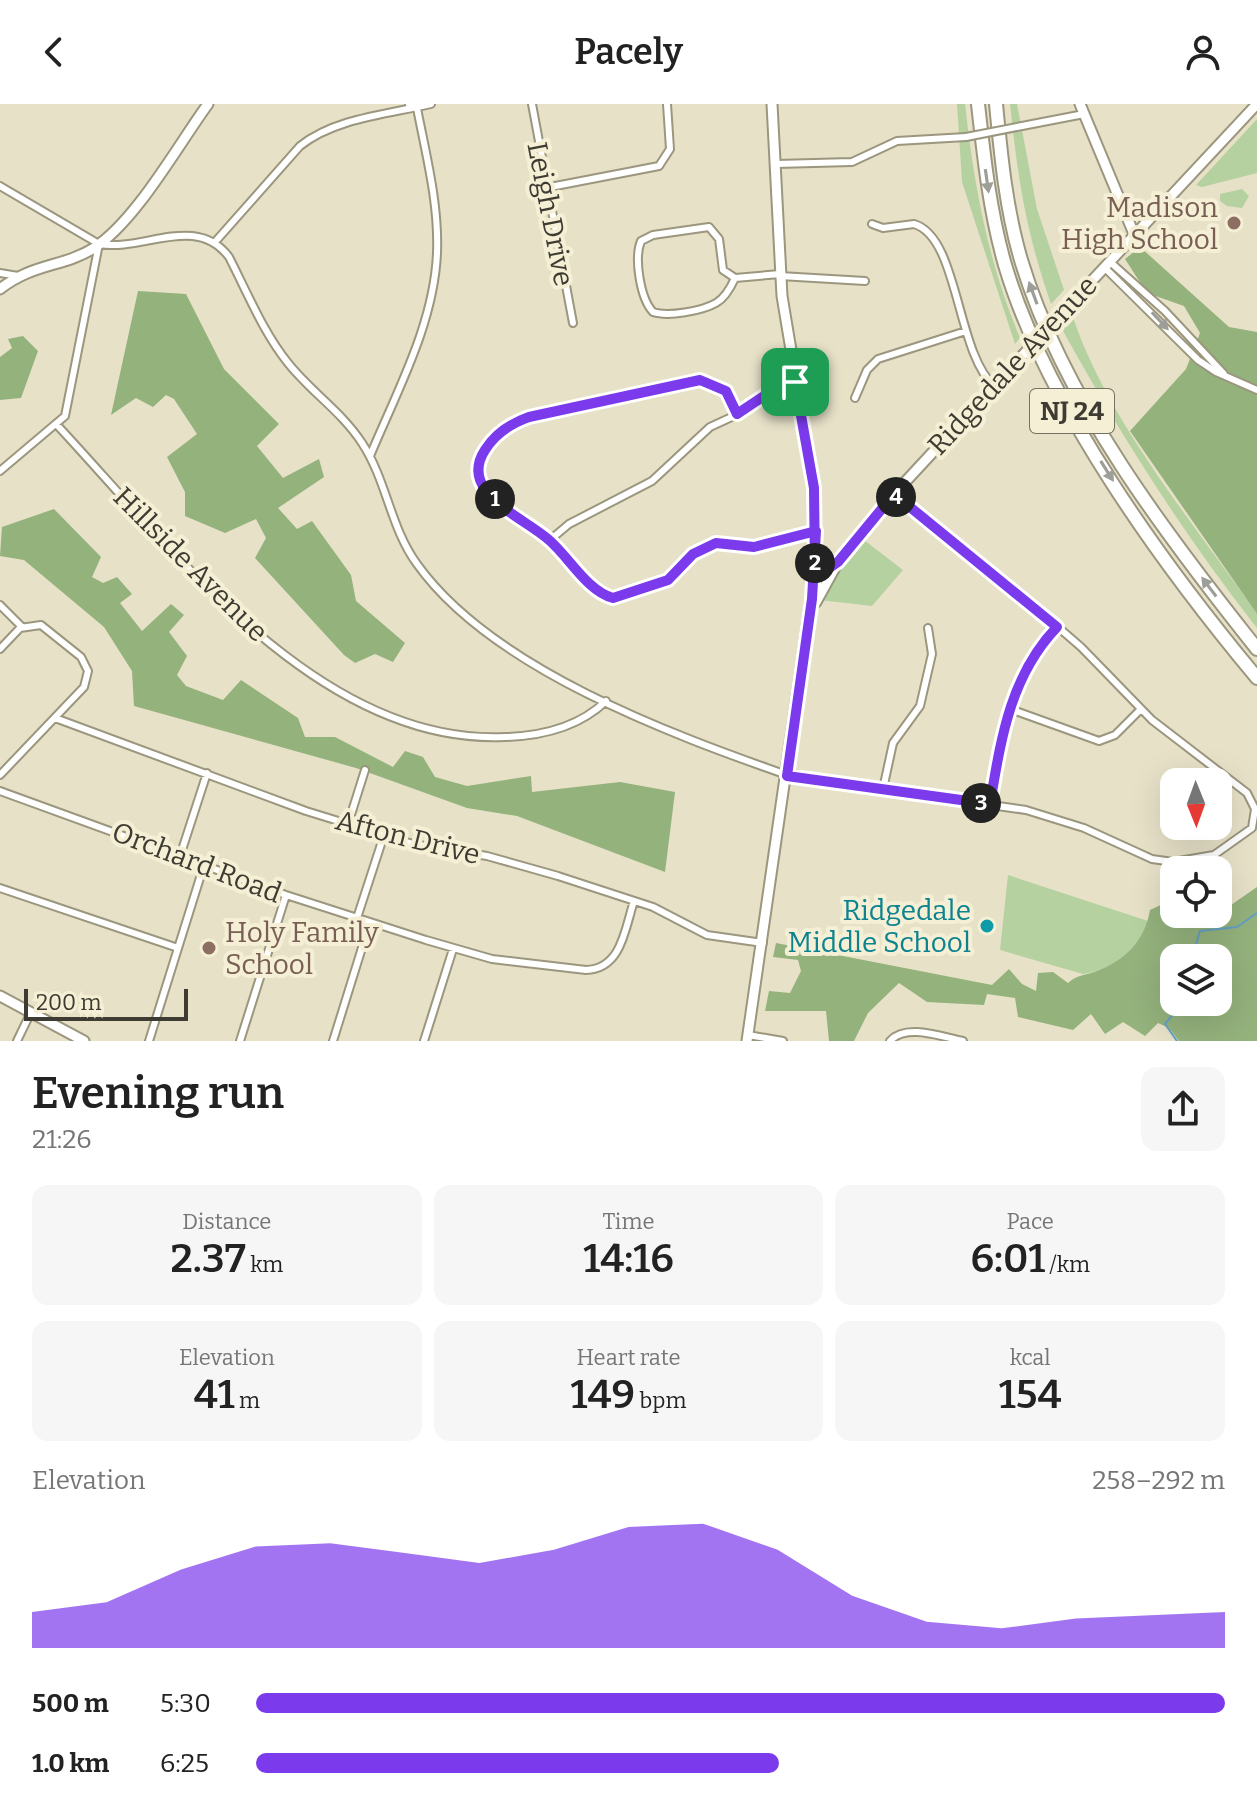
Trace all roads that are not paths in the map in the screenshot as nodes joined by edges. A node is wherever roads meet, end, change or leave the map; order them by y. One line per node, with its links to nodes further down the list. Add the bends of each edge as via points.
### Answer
1 (208, 104): 17 (main road, via 128,215)
2 (431, 104): 9 (street)
3 (532, 104): 13 (street, Leigh Drive)
4 (667, 104): 13 (street, via 670,149 659,166)
5 (772, 104): 11 (main road)
6 (978, 104): 48 (highway, NJ 24, one-way to 48, via 996,230 1032,336 1121,492)
7 (996, 104): 47 (highway, NJ 24, one-way to 7, via 1122,462 1047,327 1012,226)
8 (1257, 104): 15 (main road, Ridgedale Avenue)
9 (413, 106): 16 (street, via 315,135); 33 (street, via 435,208 436,272 423,327)
10 (1082, 109): 11 (street, bridge, via 966,137 897,141 852,162); 15 (main road)
11 (776, 164): 20 (main road)
12 (0, 186): 17 (street)
13 (545, 188): 25 (street, Leigh Drive)
14 (872, 224): 26 (street, via 914,224 930,233)
15 (1134, 234): 18 (main road, Ridgedale Avenue)
16 (215, 242): 17 (street, via 185,234 116,247); 33 (street, via 229,257 279,352 339,413)
17 (99, 244): 21 (main road); 32 (street, via 67,407)
18 (1106, 264): 28 (main road, Ridgedale Avenue, bridge); 29 (street, via 1165,311 1227,376)
19 (0, 273): 21 (street)
20 (780, 275): 22 (street); 23 (street); 27 (main road)
21 (18, 276): 24 (main road)
22 (735, 278): 22 (street, via 723,270 719,239 709,227 648,236 639,245 645,301 658,314 712,305)
23 (865, 281)
24 (0, 289)
25 (573, 323)
26 (966, 331): 28 (street, via 976,362); 30 (street, via 878,359)
27 (795, 382): 31 (street); 36 (main road, via 814,488)
28 (994, 386): 35 (main road, Ridgedale Avenue)
29 (1257, 390)
30 (855, 398)
31 (737, 414): 37 (street, via 701,434 652,481 569,524); 37 (street, via 726,391 700,380 513,424 487,447 478,479 488,495)
32 (57, 425): 34 (street); 49 (street, Hillside Avenue, via 252,630 296,665 357,700 429,728 485,738 552,730)
33 (370, 456): 49 (street, via 407,550 443,596 502,643)
34 (0, 471)
35 (894, 494): 38 (main road, Ridgedale Avenue); 44 (street)
36 (816, 531): 37 (street, via 754,547 716,543 693,554 668,580 619,598 602,593); 39 (main road)
37 (550, 540)
38 (838, 562): 39 (main road); 40 (main road, Ridgedale Avenue)
39 (815, 574): 40 (main road); 42 (main road)
40 (828, 577): 42 (main road, Ridgedale Avenue)
41 (0, 605): 43 (street)
42 (811, 608): 56 (main road)
43 (22, 627): 46 (street); 52 (street, via 45,627 87,665 84,687)
44 (1057, 627): 50 (street, via 1025,668); 51 (street)
45 (928, 628): 57 (street, via 932,654 920,706 893,743)
46 (0, 649)
47 (1257, 649)
48 (1257, 678)
49 (606, 701): 56 (street)
50 (1010, 709): 51 (street, via 1099,741 1115,735); 59 (street)
51 (1141, 709): 59 (street, via 1251,798 1255,816 1246,835 1203,859 1161,861 1059,819)
52 (55, 718): 54 (street, Afton Drive); 55 (street)
53 (365, 770): 60 (street)
54 (207, 773): 60 (street, Afton Drive); 62 (street)
55 (0, 775)
56 (787, 776): 57 (street); 69 (main road)
57 (883, 789): 59 (street)
58 (0, 791): 62 (street, Orchard Road)
59 (990, 804)
60 (348, 824): 61 (street, Afton Drive)
61 (384, 835): 66 (street, Afton Drive, via 507,861); 67 (street)
62 (180, 856): 63 (street, Orchard Road)
63 (204, 865): 65 (street, Orchard Road); 70 (street)
64 (0, 888): 70 (street)
65 (286, 895): 67 (street, Orchard Road); 78 (street)
66 (634, 901): 69 (street, Afton Drive, via 707,935); 71 (street, Orchard Road, via 618,952 600,969 492,959)
67 (357, 918): 68 (street, Orchard Road)
68 (370, 922): 71 (street, Orchard Road); 79 (street)
69 (763, 943): 74 (main road)
70 (178, 948): 77 (street)
71 (453, 949): 80 (street)
72 (0, 996): 73 (main road)
73 (31, 1012): 75 (street); 76 (main road)
74 (748, 1038): 81 (street)
75 (17, 1041)
76 (84, 1041)
77 (149, 1041)
78 (240, 1041)
79 (333, 1041)
80 (424, 1041)
81 (783, 1041)
82 (890, 1041): 83 (street, via 911,1032)
83 (963, 1041)

